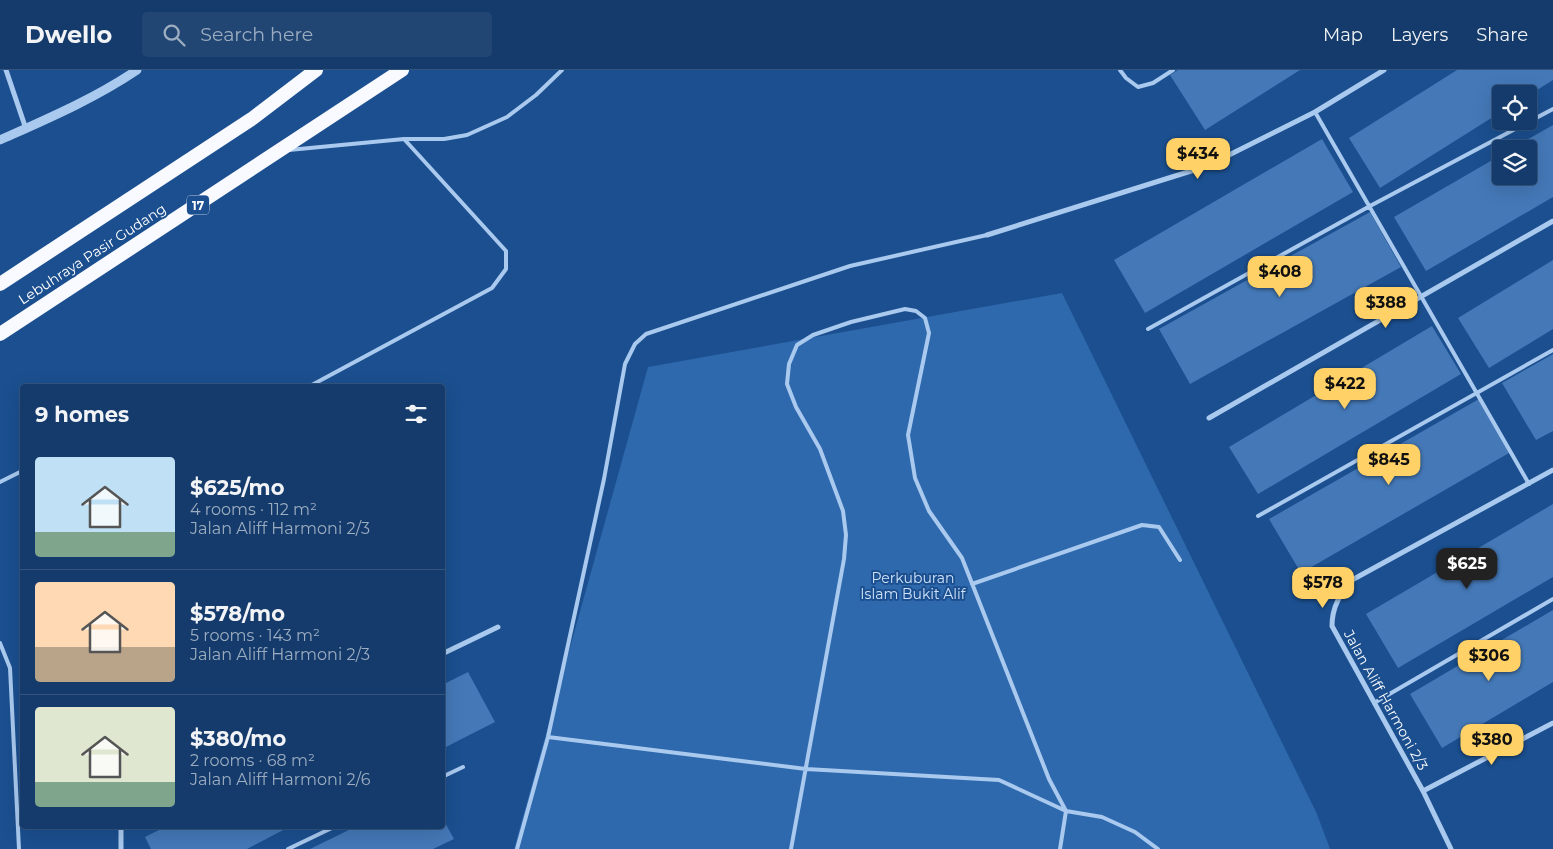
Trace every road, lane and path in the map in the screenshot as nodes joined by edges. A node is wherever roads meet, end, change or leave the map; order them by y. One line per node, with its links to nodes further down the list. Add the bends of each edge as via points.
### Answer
1 (6, 70): 11 (street)
2 (137, 70): 11 (street, via 78,105)
3 (316, 70): 18 (highway, Lebuhraya Pasir Gudang, via 253,118)
4 (402, 70): 14 (highway, Lebuhraya Pasir Gudang / 17)
5 (562, 70): 12 (lane, via 536,95 507,117 491,124 444,139)
6 (1120, 70): 7 (lane, via 1138,87 1153,83)
7 (1173, 70)
8 (1384, 70): 10 (street)
9 (1553, 109): 15 (lane)
10 (1315, 112): 15 (lane); 17 (street, via 1207,166)
11 (26, 129): 13 (street)
12 (404, 139): 14 (lane); 23 (lane, via 506,251 506,269 492,288)
13 (0, 140)
14 (279, 151): 21 (highway, Lebuhraya Pasir Gudang / 17)
15 (1370, 206): 19 (lane); 20 (lane)
16 (1553, 221): 19 (street)
17 (987, 234): 39 (lane, via 850,266 646,334 634,344 625,364 604,479)
18 (0, 284)
19 (1423, 297): 24 (lane); 25 (street)
20 (1148, 329)
21 (0, 334)
22 (1553, 350): 24 (lane)
23 (314, 384)
24 (1477, 394): 29 (lane); 30 (lane)
25 (1208, 418)
26 (1553, 470): 29 (street, Jalan Aliff Harmoni 2/3)
27 (20, 472): 28 (lane)
28 (0, 482)
29 (1529, 484): 37 (street, Jalan Aliff Harmoni 2/3, via 1352,580 1343,591 1332,614 1332,626)
30 (1258, 516)
31 (1180, 560): 32 (lane, via 1159,527 1142,525)
32 (972, 584): 41 (lane, via 962,558 929,511 915,478 908,435 928,333 925,318 916,311 905,309 850,322 813,335 797,345 789,364 787,384 820,449 843,511 846,535); 44 (lane, via 1048,779)
33 (1553, 599): 37 (lane)
34 (498, 627): 36 (street)
35 (0, 643): 47 (lane, via 10,668)
36 (445, 653)
37 (1374, 703): 43 (street, Jalan Aliff Harmoni 2/3)
38 (1553, 722): 43 (street)
39 (548, 737): 41 (lane); 50 (lane)
40 (464, 767): 42 (lane)
41 (806, 770): 44 (lane, via 999,780); 51 (lane)
42 (445, 776)
43 (1422, 791): 54 (street, Jalan Aliff Harmoni 2/3)
44 (1066, 811): 52 (lane); 53 (lane, via 1102,817 1135,832)
45 (121, 829): 48 (street)
46 (330, 829): 49 (lane)
47 (19, 849)
48 (121, 849)
49 (288, 849)
50 (517, 849)
51 (791, 849)
52 (1060, 849)
53 (1158, 849)
54 (1450, 849)

